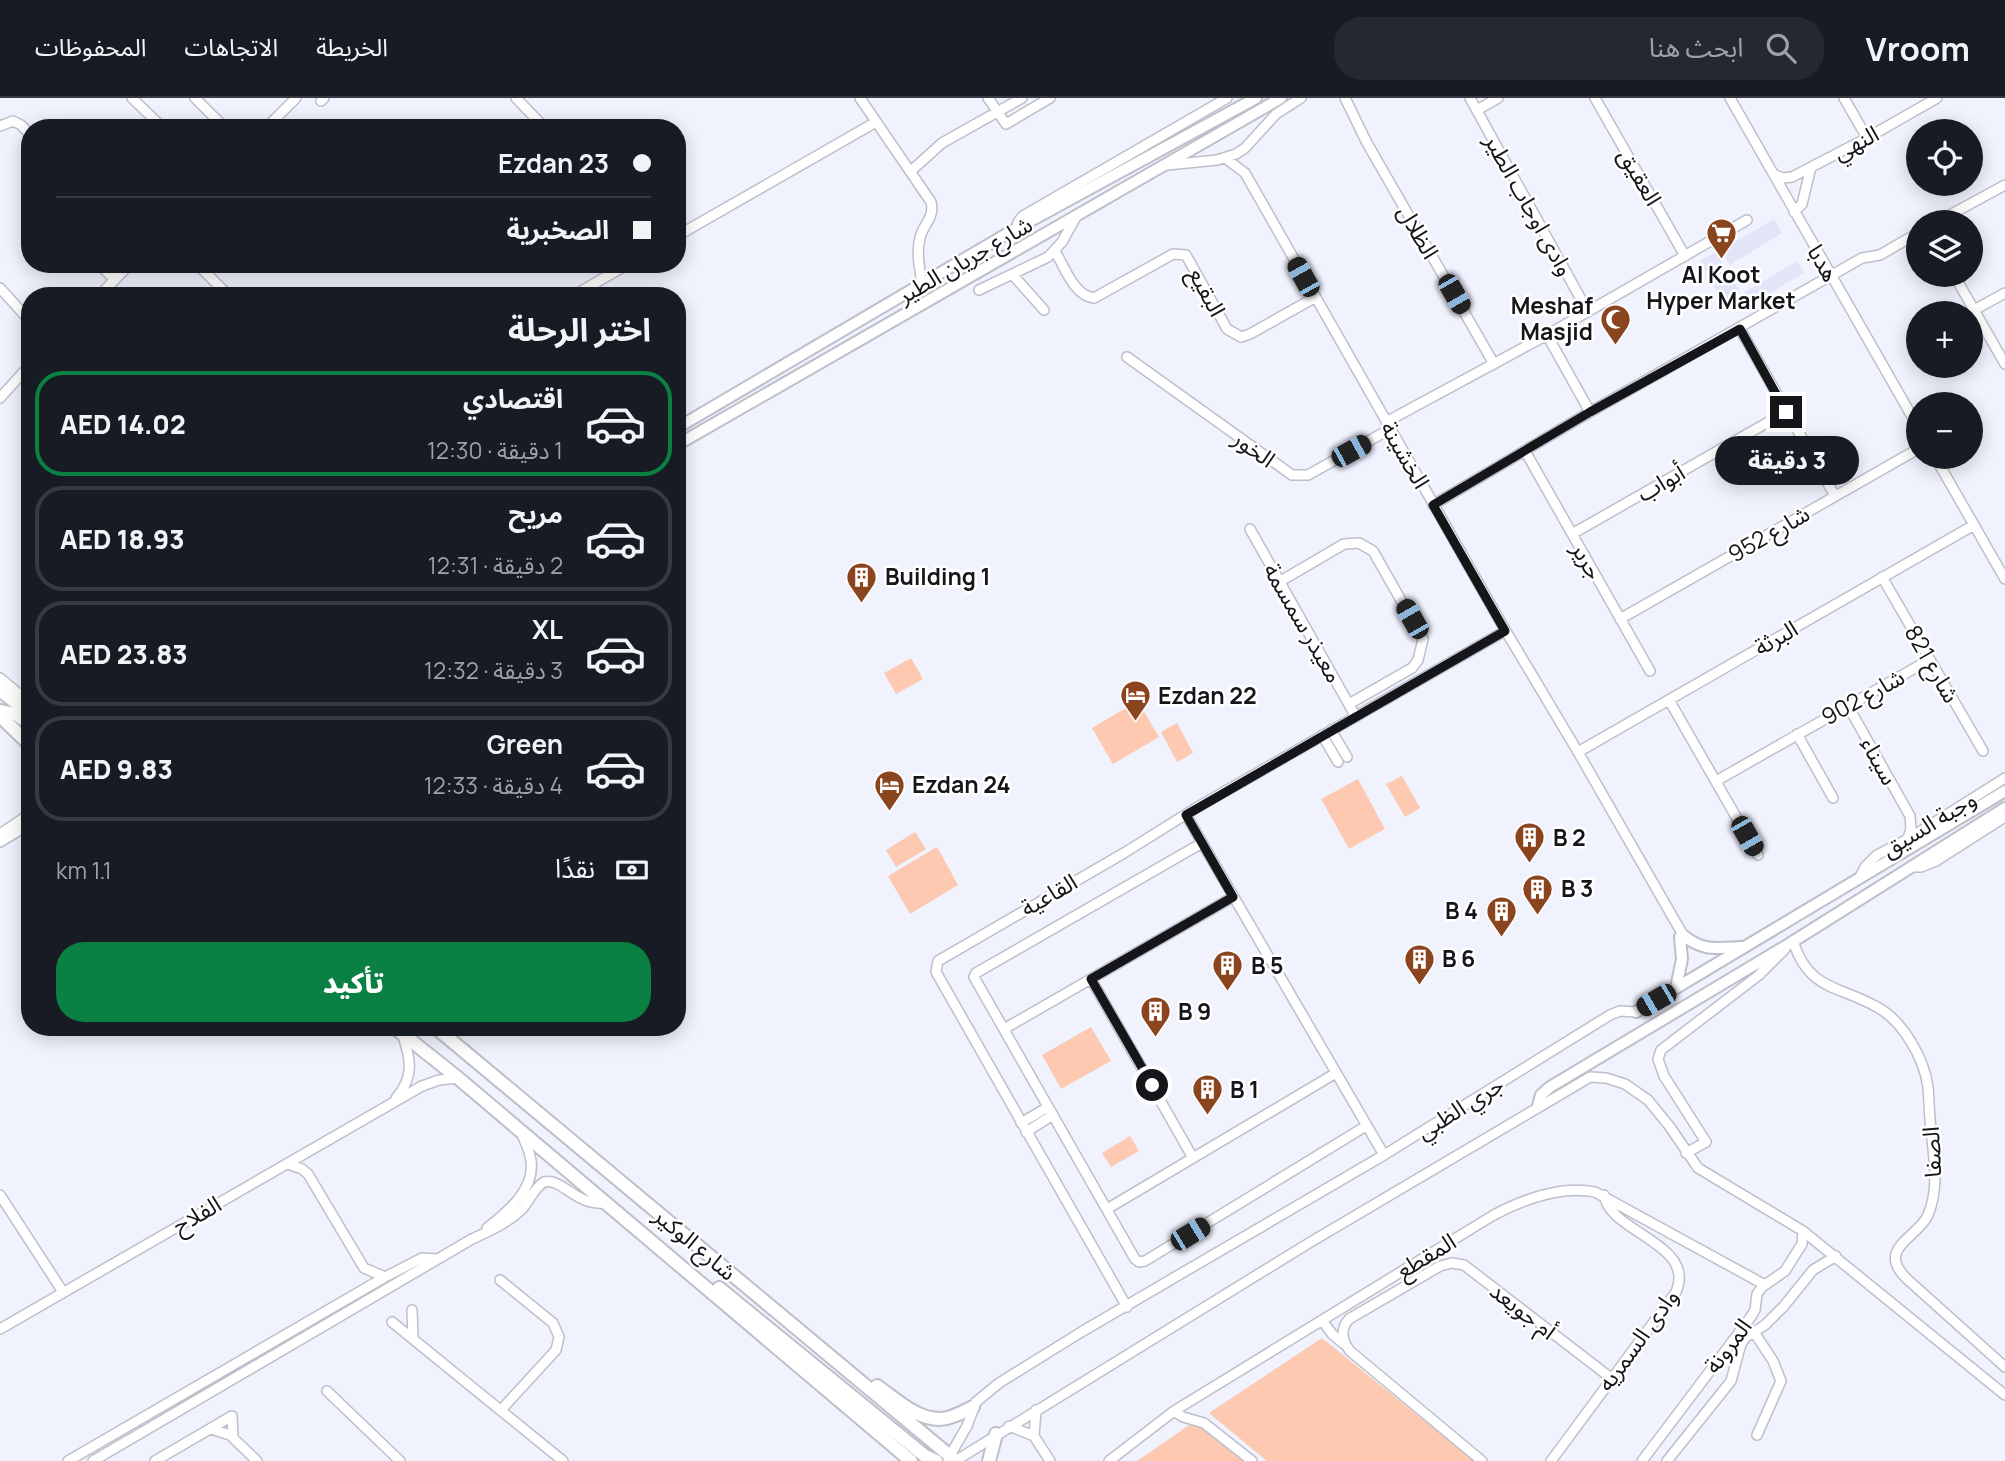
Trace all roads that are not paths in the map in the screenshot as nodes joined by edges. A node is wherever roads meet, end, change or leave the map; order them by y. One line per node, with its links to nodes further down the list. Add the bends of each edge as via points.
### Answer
1 (132, 98): 22 (street)
2 (195, 98): 23 (street)
3 (296, 98): 24 (street)
4 (516, 98): 25 (street)
5 (860, 98): 26 (street)
6 (988, 98): 21 (street)
7 (1022, 98): 21 (street)
8 (1050, 98): 21 (street, via 1006,124)
9 (1227, 98): 37 (street)
10 (1256, 98): 37 (street, شارع جريان الطير)
11 (1280, 98): 32 (street, شارع جريان الطير)
12 (1301, 98): 30 (street, شارع جريان الطير, via 1276,114)
13 (1345, 98): 72 (street, الظلال)
14 (1470, 98): 20 (street, وادى اوجاب الطير)
15 (1498, 98): 20 (street)
16 (1595, 98): 48 (street, العقيق)
17 (1730, 98): 36 (street, هدبا)
18 (1844, 98): 29 (street)
19 (1937, 98): 29 (street, النهي)
20 (1477, 110): 67 (street, وادى اوجاب الطير)
21 (998, 112): 34 (street, via 942,143)
22 (154, 119)
23 (216, 119)
24 (275, 119)
25 (536, 119)
26 (876, 122): 34 (street); 45 (street)
27 (21, 125): 28 (street, via 12,121)
28 (0, 127)
29 (1867, 138): 33 (street, النهي)
30 (1245, 148): 31 (street, شارع جريان الطير); 35 (street, الخشينة)
31 (1225, 158): 32 (street, شارع جريان الطير); 35 (street, الخشينة)
32 (1161, 166): 43 (street, شارع جريان الطير)
33 (1811, 167): 38 (street, النهي); 42 (street, النهي, via 1802,204)
34 (911, 171): 56 (street, via 932,206 932,217 919,244)
35 (1245, 173): 63 (street, الخشينة)
36 (1775, 175): 38 (street); 40 (street, هدبا)
37 (1102, 176): 56 (street, شارع جريان الطير)
38 (1792, 177): 40 (street)
39 (2005, 185): 41 (street)
40 (1784, 194): 42 (street, هدبا)
41 (1959, 210)
42 (1794, 212): 54 (street, هدبا)
43 (1077, 215): 47 (street); 83 (street, شارع جريان الطير)
44 (1747, 220): 48 (street, الخور)
45 (686, 231)
46 (1906, 240): 54 (street)
47 (1055, 251): 53 (street); 63 (street, البقيع, via 1081,293 1089,298 1178,253 1189,258 1227,329 1241,337)
48 (1685, 256): 67 (street, الخور)
49 (108, 273): 55 (street)
50 (122, 273): 55 (street)
51 (206, 273): 58 (street)
52 (613, 273): 59 (street)
53 (1012, 274): 61 (street); 65 (street)
54 (1831, 276): 69 (street); 77 (street, هدبا)
55 (115, 280): 57 (street)
56 (922, 284): 81 (street, شارع جريان الطير)
57 (108, 287)
58 (220, 287)
59 (588, 287)
60 (0, 288): 66 (street)
61 (979, 290)
62 (2005, 293): 64 (street)
63 (1314, 298): 82 (street, الخشينة)
64 (1983, 305)
65 (1044, 310)
66 (21, 311)
67 (1588, 312): 70 (street, الخور)
68 (1983, 326): 73 (street)
69 (1740, 329): 79 (street); 80 (street)
70 (1547, 335): 72 (street, الخور); 79 (street)
71 (1126, 357): 82 (street, الخور, via 1292,475 1308,475)
72 (1494, 364): 82 (street, الخور)
73 (2005, 364)
74 (21, 375): 75 (street)
75 (9, 388): 76 (street); 78 (street)
76 (0, 398)
77 (1906, 406)
78 (0, 407)
79 (1590, 412): 84 (street)
80 (1786, 412): 87 (street); 91 (street, أبواب)
81 (686, 423)
82 (1388, 426): 88 (street, الخشينة)
83 (686, 440)
84 (1525, 451): 88 (street); 91 (street, جرير)
85 (1906, 456): 87 (street, شارع 952)
86 (1942, 469): 89 (street)
87 (1835, 496): 95 (street, شارع 952)
88 (1433, 505): 96 (street, الخشينة)
89 (1974, 525): 92 (street, البرثة); 93 (street)
90 (1250, 529): 94 (street, معيذر سمسمة)
91 (1572, 534): 95 (street, جرير)
92 (1882, 577): 97 (street, شارع 821); 102 (street, البرثة)
93 (2005, 579)
94 (1279, 582): 103 (street, معيذر سمسمة); 103 (street, via 1344,544 1359,543 1373,551 1423,639 1412,668)
95 (1620, 619): 98 (street, جرير)
96 (1505, 631): 107 (street, القاعية); 114 (street, الخشينة)
97 (1929, 660): 104 (street, شارع 902); 113 (street, شارع 821)
98 (1650, 671)
99 (0, 678): 101 (street)
100 (0, 690): 105 (main road)
101 (21, 696)
102 (1669, 700): 114 (street, البرثة); 117 (street)
103 (1349, 704): 107 (street, معيذر سمسمة)
104 (1848, 706): 111 (street, شارع 902); 122 (street, سيناء)
105 (21, 707)
106 (0, 712): 108 (main road); 109 (main road); 112 (main road)
107 (1356, 717): 110 (street, القاعية)
108 (21, 718)
109 (21, 728)
110 (1326, 732): 115 (street); 121 (street, القاعية)
111 (1797, 734): 117 (street, شارع 902); 119 (street, شارع 902)
112 (21, 735)
113 (1983, 751)
114 (1578, 752): 135 (street, الخشينة)
115 (1343, 759)
116 (2005, 778): 125 (street, وجبة السيق)
117 (1716, 781): 131 (street)
118 (2004, 790): 133 (street, جري الظبي)
119 (1833, 797)
120 (2005, 808): 132 (street, جري الظبي)
121 (1186, 815): 130 (street); 151 (street, القاعية, via 938,961 936,972)
122 (1910, 816): 125 (street); 128 (street)
123 (2005, 817): 132 (street, via 1936,862)
124 (21, 820): 127 (street)
125 (1930, 826): 128 (street, وجبة السيق)
126 (21, 829): 129 (street)
127 (0, 834)
128 (1908, 839): 133 (street, وجبة السيق, via 1877,855)
129 (0, 842)
130 (1202, 843): 134 (street); 141 (street, via 976,972 975,979)
131 (1758, 855)
132 (1910, 866): 136 (street, جري الظبي)
133 (1860, 877): 137 (street, جري الظبي)
134 (1233, 897): 138 (street); 145 (street)
135 (1681, 936): 137 (street, via 1706,948); 139 (street)
136 (1791, 942): 148 (street, جري الظبي, via 1550,1087); 153 (street, via 1759,975 1661,1050 1658,1059 1664,1076 1706,1142); 182 (street, الصفا, via 1808,971 1825,984 1880,1008 1915,1048 1928,1087 1935,1185 1928,1216 1902,1242 1897,1266)
137 (1745, 947): 139 (street, جري الظبي)
138 (1091, 979): 141 (street); 155 (street)
139 (1676, 988): 140 (street, جري الظبي)
140 (1636, 1012): 154 (street, جري الظبي, via 1610,1015)
141 (1004, 1029): 149 (street)
142 (400, 1036): 147 (street, via 410,1061 409,1077)
143 (404, 1036): 146 (main road, شارع الوكير)
144 (446, 1036): 184 (main road, شارع الوكير)
145 (1336, 1073): 150 (street); 155 (street)
146 (458, 1078): 147 (street, الفلاح, via 430,1082); 152 (main road, شارع الوكير)
147 (393, 1102): 156 (street, الفلاح)
148 (1538, 1106): 153 (street, جري الظبي, via 1590,1077 1625,1084 1648,1100); 191 (street, جري الظبي)
149 (1051, 1111): 151 (street); 160 (street)
150 (1366, 1125): 154 (street); 160 (street, via 1143,1262 1135,1258)
151 (1024, 1127): 172 (street, القاعية)
152 (521, 1131): 159 (main road, شارع الوكير); 162 (street, via 531,1163 528,1184 506,1212)
153 (1686, 1153): 161 (street, via 1704,1173)
154 (1384, 1155): 172 (street, جري الظبي)
155 (1193, 1158): 160 (street)
156 (288, 1164): 166 (street, via 308,1174); 171 (street, الفلاح)
157 (0, 1195): 171 (street)
158 (1604, 1195): 169 (street, المقطع); 175 (street, المقطع, via 1569,1191 1520,1202); 183 (street, وادى السمريه, via 1614,1216 1671,1258 1679,1281 1676,1292)
159 (606, 1203): 162 (street, via 580,1200 547,1181 537,1186 510,1219); 165 (main road, شارع الوكير)
160 (1107, 1209)
161 (1803, 1231): 163 (street); 169 (street, المرونة, via 1802,1244 1790,1264)
162 (472, 1239): 164 (street)
163 (1836, 1256): 178 (street, المرونة, via 1806,1277 1784,1307); 187 (street)
164 (438, 1259): 167 (street, via 422,1258); 179 (street)
165 (677, 1262): 206 (main road, شارع الوكير); 207 (main road, via 715,1284 925,1457)
166 (364, 1268): 167 (street); 170 (street)
167 (385, 1277): 170 (street)
168 (499, 1280): 190 (street, via 553,1323 559,1338 556,1350)
169 (1765, 1285): 214 (street, المرونة, via 1757,1294 1750,1318)
170 (361, 1291): 174 (street)
171 (62, 1292): 177 (street, الفلاح)
172 (1127, 1307): 189 (street, جري الظبي, via 999,1384)
173 (412, 1310): 180 (street)
174 (311, 1319): 179 (street); 186 (street)
175 (1322, 1320): 181 (street); 192 (street, المقطع)
176 (392, 1322): 180 (street)
177 (0, 1329)
178 (1754, 1332): 196 (street, via 1781,1381); 215 (street, المرونة, via 1741,1344 1731,1381)
179 (303, 1337): 188 (street)
180 (413, 1337): 190 (street)
181 (1347, 1347): 183 (street, أم جويعد, via 1343,1332 1349,1319 1445,1264 1464,1265); 212 (street)
182 (2005, 1367)
183 (1611, 1378): 213 (street, وادى السمريه)
184 (861, 1382): 189 (main road, via 872,1383 927,1417 946,1418); 199 (main road, شارع الوكير)
185 (327, 1391): 204 (street)
186 (185, 1394): 188 (street); 200 (street)
187 (2005, 1395)
188 (201, 1397): 201 (street)
189 (973, 1407): 199 (street, جري الظبي)
190 (501, 1410): 205 (street)
191 (1036, 1410): 193 (street, جري الظبي); 197 (street)
192 (1174, 1411): 210 (street, المقطع); 211 (street, via 1204,1423)
193 (1009, 1426): 195 (street, جري الظبي); 197 (street)
194 (211, 1429): 198 (street); 198 (street, via 232,1416); 202 (street)
195 (996, 1434): 199 (street, جري الظبي); 208 (main road)
196 (1757, 1434)
197 (1034, 1436): 209 (street)
198 (233, 1437): 203 (street)
199 (952, 1460)
200 (68, 1461)
201 (93, 1461)
202 (155, 1461)
203 (257, 1461)
204 (400, 1461)
205 (562, 1461)
206 (911, 1461)
207 (936, 1461)
208 (989, 1461)
209 (1050, 1461)
210 (1109, 1461)
211 (1252, 1461)
212 (1482, 1461)
213 (1551, 1461)
214 (1642, 1461)
215 (1667, 1461)

